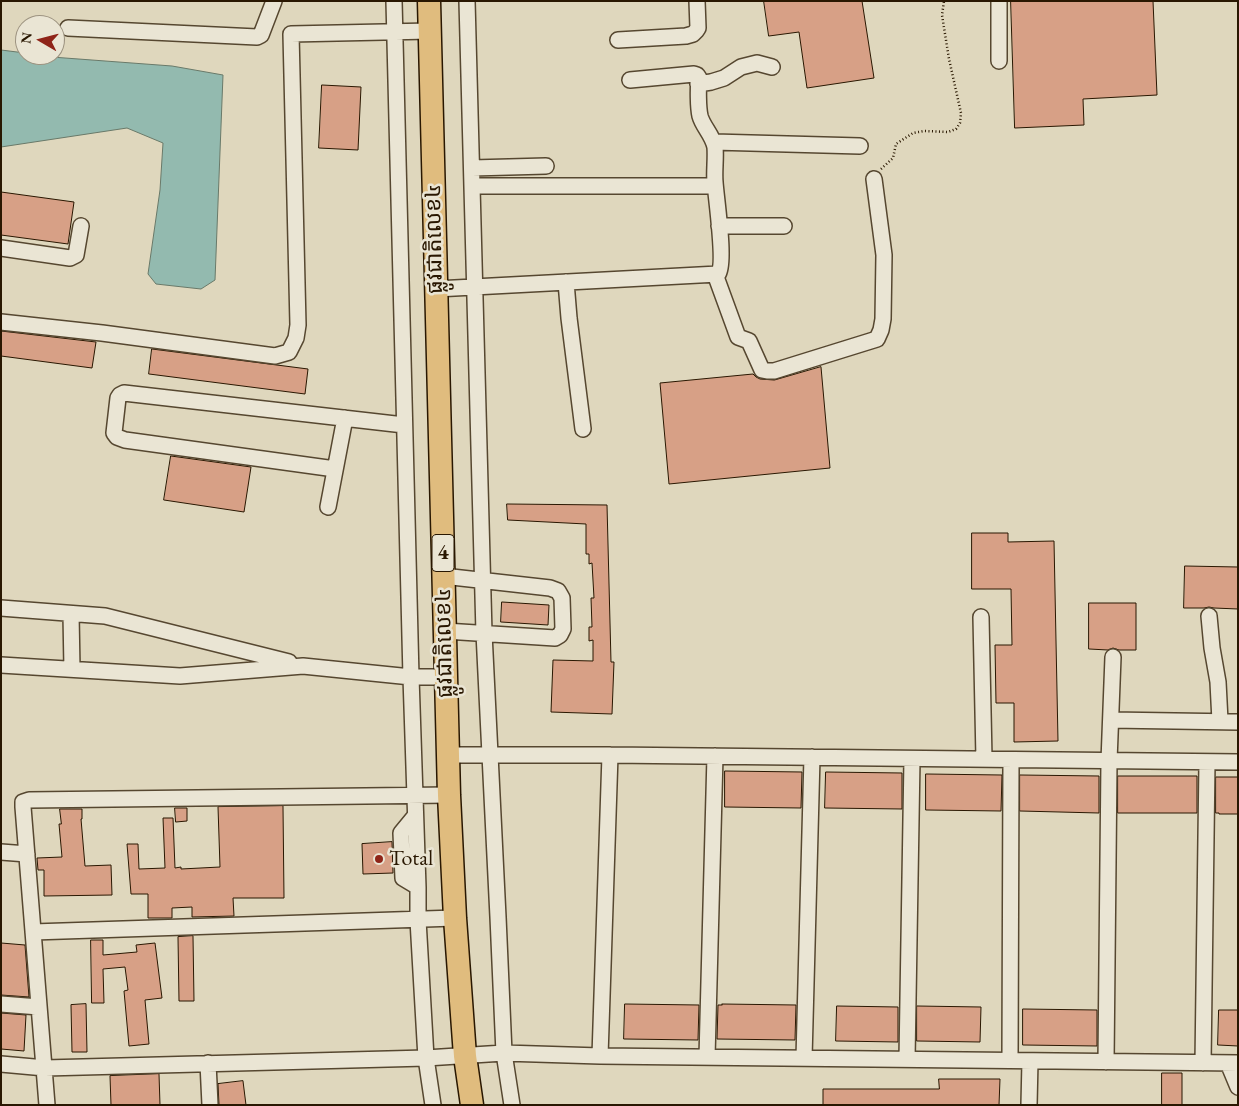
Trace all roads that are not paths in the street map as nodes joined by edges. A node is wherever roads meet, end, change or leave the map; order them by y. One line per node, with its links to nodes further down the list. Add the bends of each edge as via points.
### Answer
1 (274, 1): 7 (street, via 261,35 257,37)
2 (394, 1): 8 (street)
3 (428, 1): 9 (highway, ផ្លូវជាតិលេខ៤ / 4)
4 (468, 1): 18 (street)
5 (697, 1): 10 (street, via 698,28 693,34)
6 (999, 1): 11 (street)
7 (68, 28)
8 (395, 31): 9 (street); 30 (street, via 291,34 298,325 289,352 275,356); 32 (street)
9 (430, 31): 29 (highway, ផ្លូវជាតិលេខ៤ / 4)
10 (618, 40)
11 (999, 61)
12 (772, 66): 14 (street, via 757,63 741,67 724,78)
13 (630, 80): 14 (street, via 694,74)
14 (698, 84): 15 (street, via 700,117)
15 (714, 142): 16 (street); 21 (street)
16 (860, 146)
17 (546, 166): 18 (street)
18 (472, 168): 20 (street)
19 (874, 179): 26 (street, via 884,256 883,319 877,339 774,371 762,370 749,342 738,337)
20 (472, 186): 21 (street); 28 (street)
21 (715, 186): 23 (street)
22 (81, 226): 25 (street, via 76,255 70,258)
23 (719, 226): 24 (street); 26 (street, via 721,270)
24 (784, 226)
25 (1, 248)
26 (715, 274): 27 (street)
27 (566, 282): 28 (street); 33 (street)
28 (475, 286): 29 (street); 37 (street)
29 (436, 289): 36 (highway, ផ្លូវជាតិលេខ៤ / 4)
30 (1, 322)
31 (345, 418): 32 (street); 34 (street); 34 (street, via 124,393 118,398 114,433 125,440)
32 (404, 425): 48 (street)
33 (583, 429)
34 (335, 469): 35 (street)
35 (328, 507)
36 (443, 576): 37 (street); 42 (highway, ផ្លូវជាតិលេខ៤ / 4)
37 (482, 580): 43 (street); 43 (street, via 550,588 558,591 562,598 563,629 555,638)
38 (1, 608): 39 (street)
39 (71, 614): 46 (street, via 105,616); 47 (street)
40 (1210, 616): 51 (street)
41 (981, 617): 59 (street)
42 (445, 631): 43 (street); 49 (highway, ផ្លូវជាតិលេខ៤ / 4)
43 (484, 632): 54 (street)
44 (1113, 657): 50 (street)
45 (1, 665): 47 (street)
46 (303, 666): 47 (street, via 180,676); 48 (street)
47 (72, 669)
48 (411, 677): 49 (street); 64 (street)
49 (446, 677): 53 (highway, ផ្លូវជាតិលេខ៤ / 4)
50 (1111, 720): 51 (street); 61 (street)
51 (1220, 721): 52 (street)
52 (1238, 722)
53 (448, 755): 54 (street); 65 (highway, ផ្លូវជាតិលេខ៤ / 4)
54 (490, 755): 55 (street); 73 (street)
55 (610, 755): 56 (street); 75 (street)
56 (715, 756): 57 (street); 76 (street)
57 (812, 758): 58 (street); 78 (street)
58 (912, 758): 59 (street); 79 (street)
59 (984, 759): 60 (street)
60 (1011, 760): 61 (street); 80 (street)
61 (1109, 761): 62 (street); 82 (street)
62 (1207, 762): 63 (street); 84 (street)
63 (1238, 762)
64 (414, 795): 65 (street); 67 (street, via 28,800 23,802); 69 (street, via 415,816 401,833 403,878 418,887)
65 (449, 796): 68 (highway, ផ្លូវជាតិលេខ៤ / 4)
66 (1, 852): 67 (street)
67 (27, 854): 70 (street)
68 (455, 918): 69 (street); 74 (highway, ផ្លូវជាតិលេខ៤ / 4)
69 (418, 920): 70 (street); 77 (street)
70 (33, 932): 72 (street)
71 (1, 1004): 72 (street)
72 (39, 1007): 87 (street)
73 (504, 1053): 74 (street); 75 (street); 93 (street)
74 (465, 1056): 77 (street); 92 (highway, ផ្លូវជាតិលេខ៤ / 4)
75 (600, 1056): 76 (street)
76 (707, 1057): 78 (street)
77 (426, 1058): 83 (street); 91 (street)
78 (804, 1058): 79 (street)
79 (907, 1059): 80 (street)
80 (1010, 1060): 81 (street)
81 (1030, 1061): 82 (street); 94 (street)
82 (1106, 1062): 84 (street)
83 (208, 1063): 87 (street); 90 (street)
84 (1203, 1063): 85 (street)
85 (1233, 1063): 88 (street)
86 (1, 1064): 87 (street)
87 (45, 1068): 89 (street)
88 (1238, 1088)
89 (47, 1105)
90 (210, 1105)
91 (433, 1105)
92 (472, 1105)
93 (512, 1105)
94 (1029, 1105)

